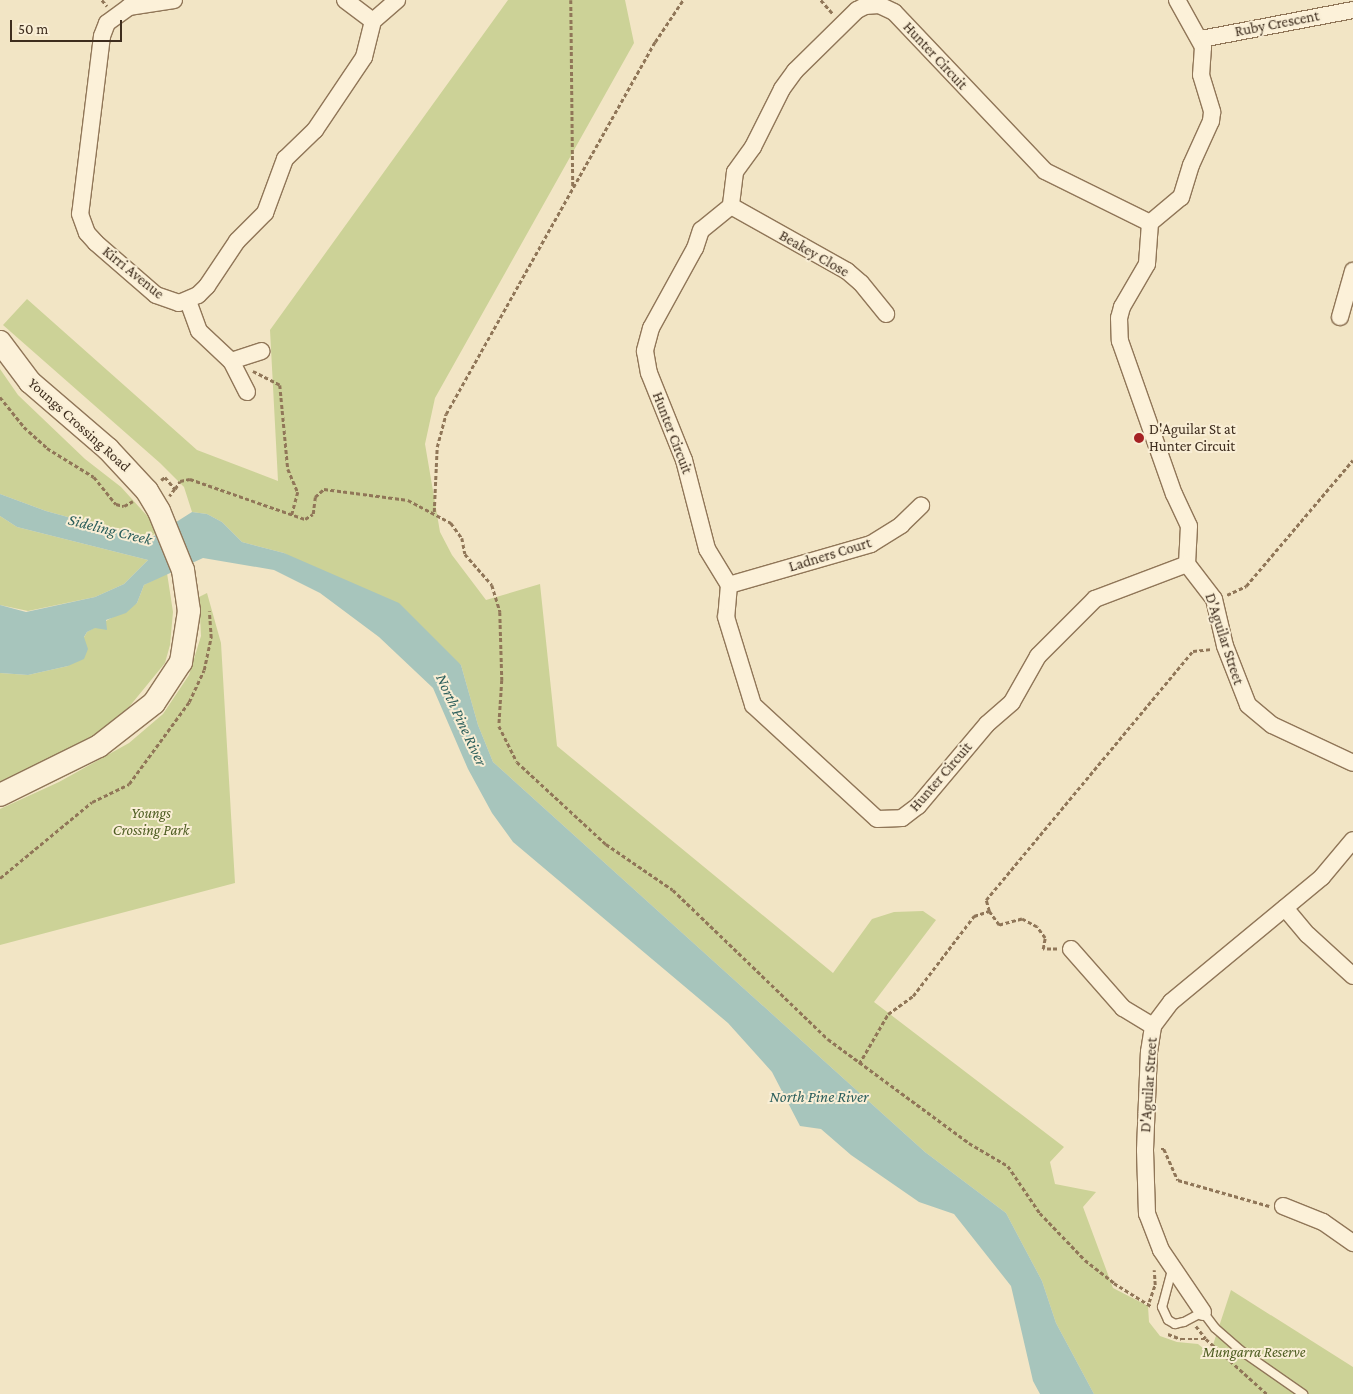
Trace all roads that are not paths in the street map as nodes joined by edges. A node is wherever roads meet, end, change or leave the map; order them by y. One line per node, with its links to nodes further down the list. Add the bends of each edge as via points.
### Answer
1 (174, 0): 12 (street, Kirri Avenue, via 129,7 107,23 102,36 80,214 91,238 156,295 173,302)
2 (346, 0): 7 (street)
3 (397, 0): 7 (street)
4 (1177, 0): 8 (street, via 1187,23)
5 (880, 3): 9 (street, Hunter Circuit, via 857,10 795,71 735,172); 10 (street, Hunter Circuit, via 894,12 1045,171)
6 (1353, 10): 8 (street, Ruby Crescent)
7 (373, 21): 12 (street, via 364,57 315,130 285,159 265,213 237,241 207,286)
8 (1201, 39): 10 (street, via 1204,52 1201,75 1210,104 1211,121 1181,197)
9 (731, 206): 13 (street, Beakey Close, via 847,271); 21 (street, Hunter Circuit, via 701,230 695,248 651,328 645,351 649,373 684,460 707,549)
10 (1150, 223): 20 (street, via 1147,264 1122,307 1118,330 1174,494 1189,526)
11 (1353, 271): 14 (street)
12 (188, 301): 17 (street, via 199,330)
13 (886, 314)
14 (1340, 317)
15 (0, 342): 23 (main road, Youngs Crossing Road, via 30,382 129,470 147,491 165,523 188,595 188,637 174,676 154,703 98,746)
16 (261, 352): 17 (street)
17 (231, 361): 18 (street)
18 (247, 392)
19 (921, 506): 21 (street, Ladners Court, via 895,530 872,544)
20 (1187, 564): 21 (street, Hunter Circuit, via 1095,599 1038,656 1012,702 987,724 918,806 893,821 884,821 869,814 753,706 726,617); 22 (street, D'Aguilar Street, via 1214,599 1242,693 1260,717)
21 (729, 585)
22 (1353, 763)
23 (0, 795)
24 (1353, 840): 25 (street, D'Aguilar Street, via 1322,877)
25 (1285, 908): 27 (street, via 1308,935); 28 (street, D'Aguilar Street, via 1171,1002)
26 (1071, 949): 28 (street, via 1123,1008)
27 (1353, 976)
28 (1153, 1026): 31 (street, D'Aguilar Street, via 1145,1150 1147,1214 1151,1232)
29 (1283, 1206): 30 (street, via 1323,1222)
30 (1353, 1243)
31 (1173, 1268): 32 (street, D'Aguilar Street); 32 (lane, via 1163,1314 1175,1324)
32 (1197, 1316): 33 (lane)
33 (1303, 1394)

